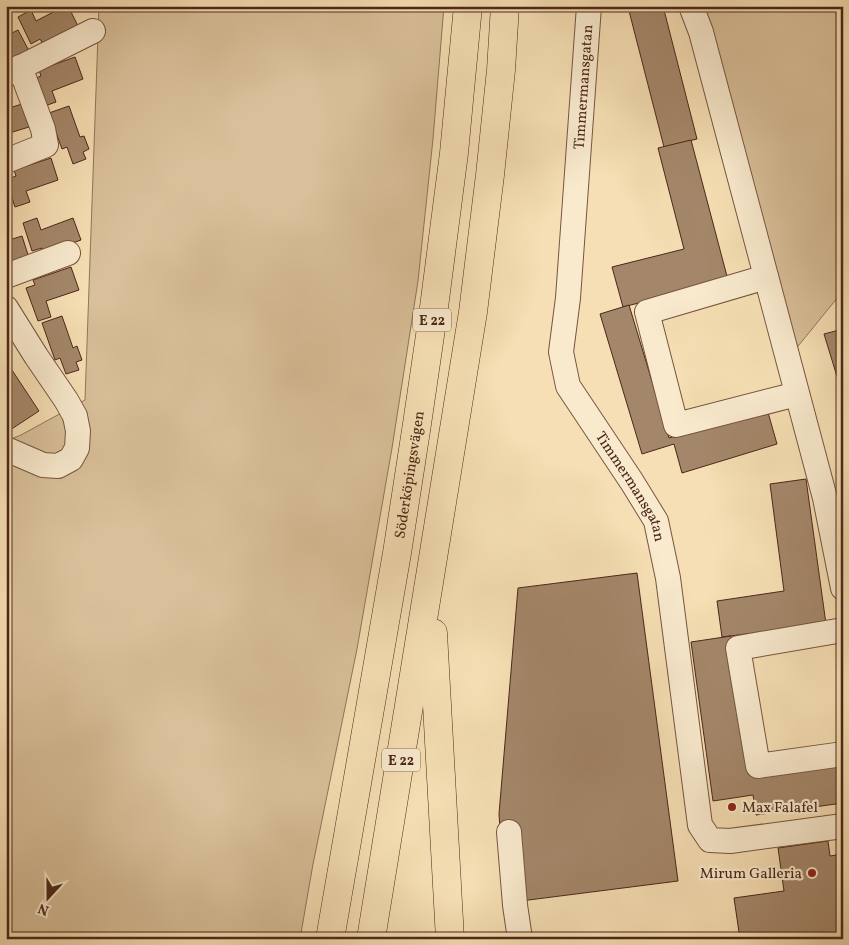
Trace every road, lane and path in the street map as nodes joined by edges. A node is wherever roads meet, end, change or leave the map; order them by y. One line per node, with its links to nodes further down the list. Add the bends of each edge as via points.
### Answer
1 (468, 6): 20 (highway, Söderköpingsvägen / E 22, via 454,152 418,424)
2 (505, 6): 14 (highway, E 22, via 501,70 473,312)
3 (589, 6): 18 (street, Timmermansgatan, via 568,298 561,352 568,386 656,521 668,578 700,826 710,840 730,841)
4 (691, 6): 10 (street, via 701,32)
5 (93, 31): 6 (street)
6 (13, 71): 7 (street, via 43,129 46,145)
7 (6, 161)
8 (68, 253): 9 (street)
9 (6, 276)
10 (766, 277): 12 (street); 12 (street, via 647,312 676,425)
11 (6, 308): 13 (street, via 66,400 78,431 78,448 71,459 58,466 43,465)
12 (797, 394): 15 (street, via 825,498)
13 (6, 449)
14 (430, 582): 21 (highway, E 22); 22 (highway)
15 (843, 588)
16 (843, 630): 17 (street, via 738,648 758,766)
17 (843, 754)
18 (843, 826)
19 (508, 832): 23 (street)
20 (330, 939)
21 (371, 939)
22 (450, 939)
23 (520, 939)

